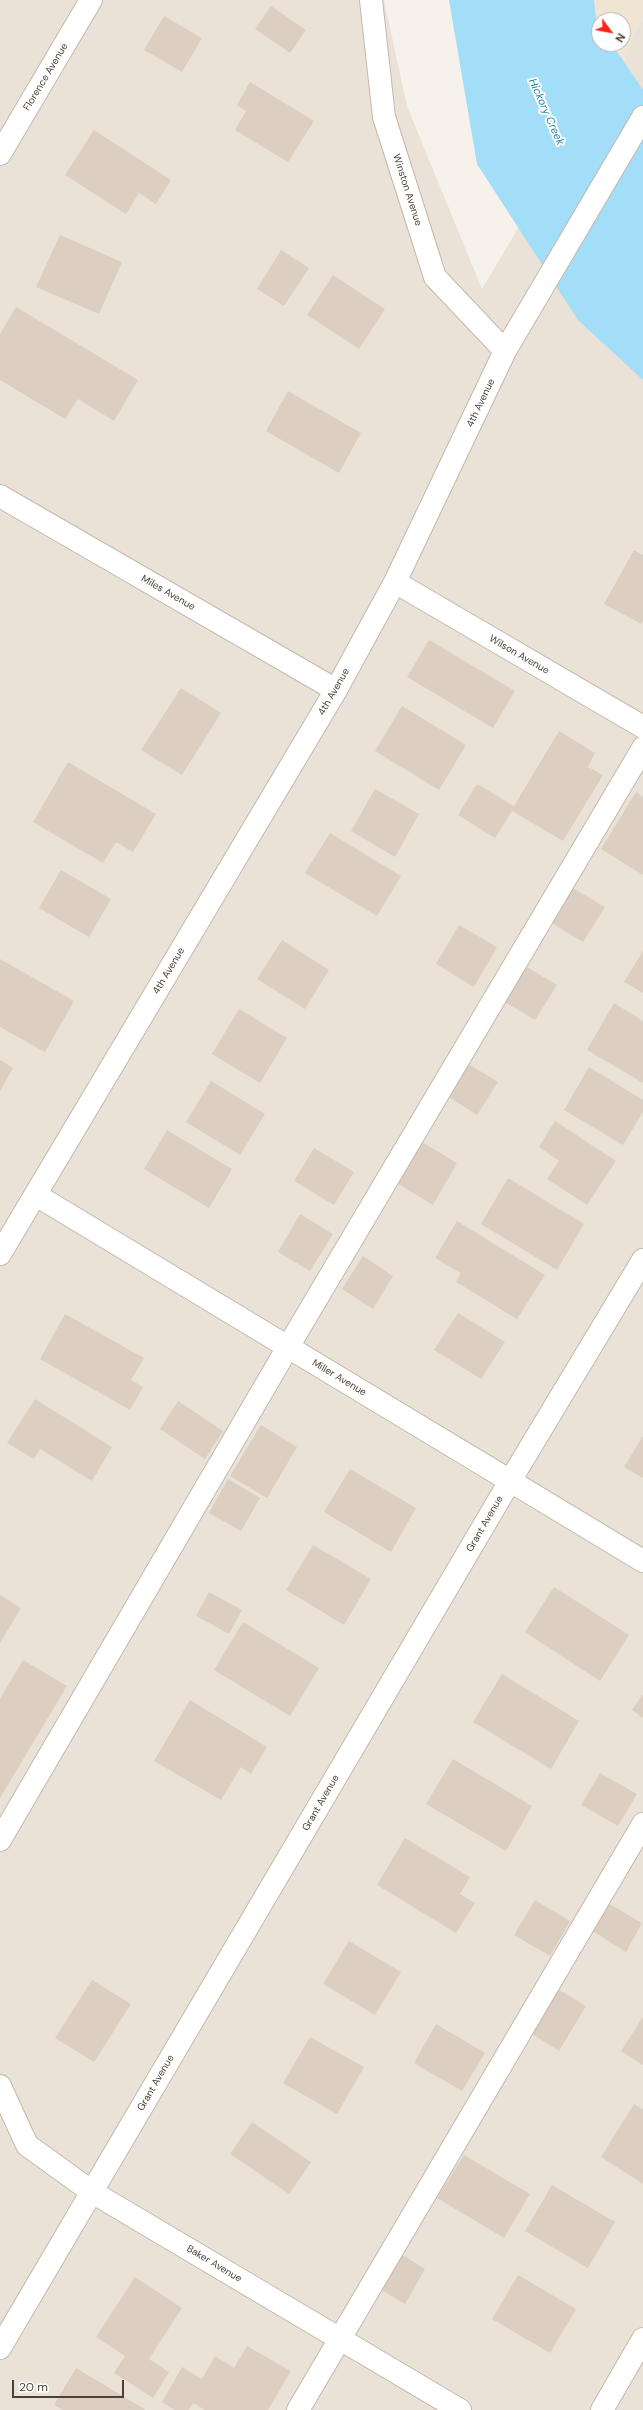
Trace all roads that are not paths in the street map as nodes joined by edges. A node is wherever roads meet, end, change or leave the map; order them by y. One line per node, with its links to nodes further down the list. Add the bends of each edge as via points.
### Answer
1 (91, 0): 4 (street, Florence Avenue)
2 (371, 0): 5 (street, Winston Avenue, via 384,117 435,277)
3 (643, 117): 5 (street, 4th Avenue)
4 (0, 154)
5 (505, 351): 7 (street, 4th Avenue)
6 (0, 496): 8 (street, Miles Avenue)
7 (395, 582): 8 (street, 4th Avenue); 9 (street, Wilson Avenue)
8 (336, 690): 11 (street, 4th Avenue)
9 (643, 727)
10 (643, 748): 14 (street)
11 (36, 1194): 12 (street, 4th Avenue); 14 (street, Miller Avenue)
12 (0, 1254)
13 (643, 1260): 15 (street, Grant Avenue)
14 (288, 1347): 15 (street, Miller Avenue); 18 (street)
15 (510, 1481): 16 (street, Miller Avenue); 20 (street, Grant Avenue)
16 (643, 1561)
17 (643, 1824): 21 (street)
18 (0, 1840)
19 (0, 2086): 20 (street, Baker Avenue, via 27,2145)
20 (92, 2192): 21 (street, Baker Avenue); 23 (street, Grant Avenue)
21 (341, 2339): 24 (street); 25 (street, Baker Avenue)
22 (643, 2339): 26 (street)
23 (0, 2348)
24 (298, 2410)
25 (460, 2410)
26 (602, 2410)

